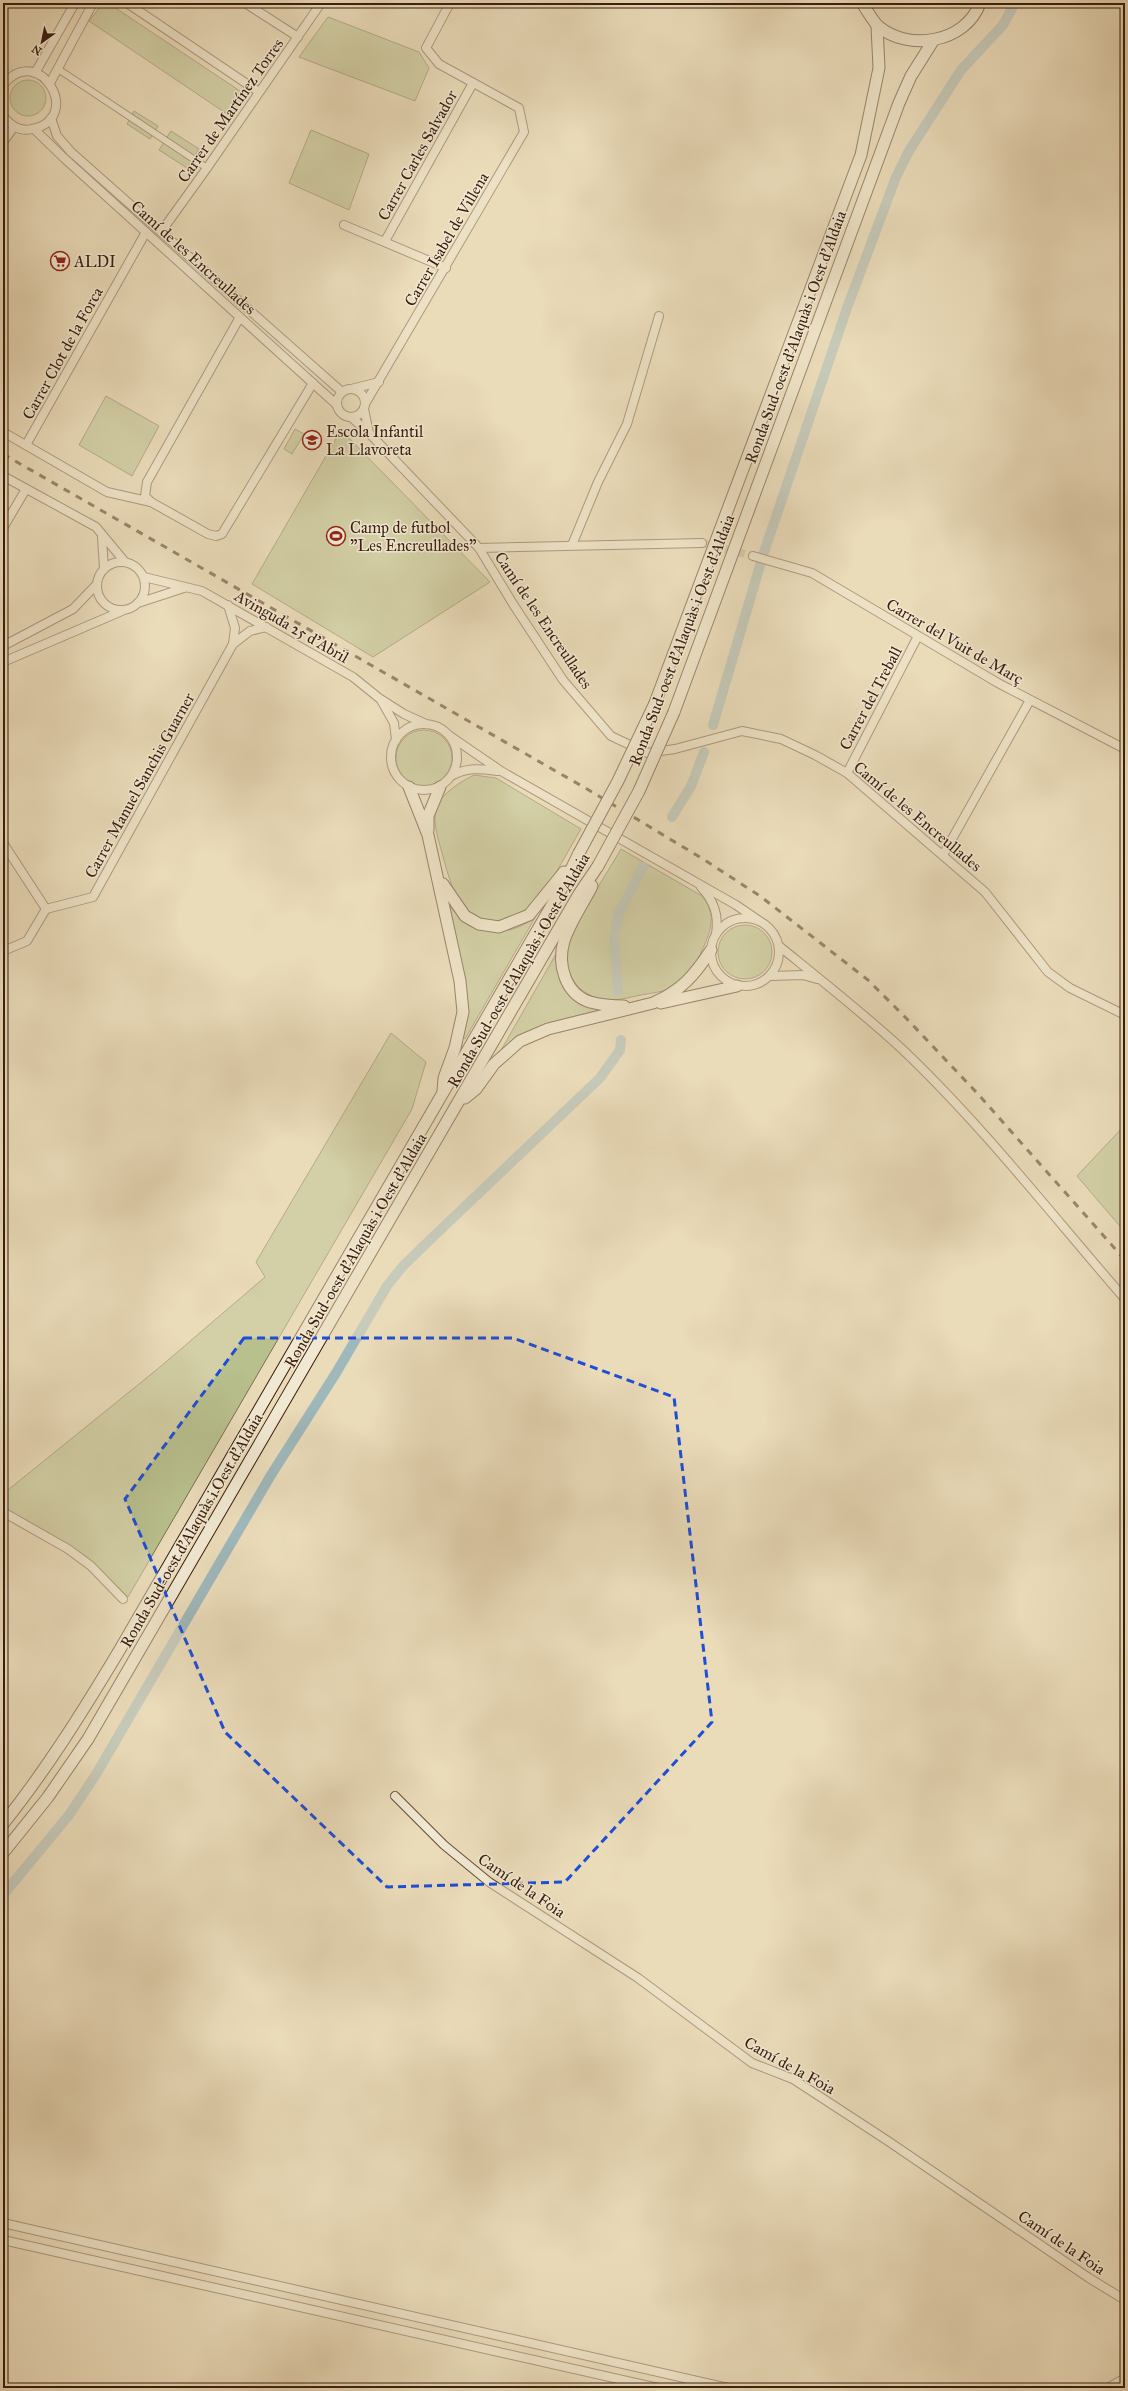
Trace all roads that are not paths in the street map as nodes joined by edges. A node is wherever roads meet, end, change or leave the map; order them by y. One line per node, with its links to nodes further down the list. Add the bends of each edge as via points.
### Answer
1 (75, 3): 13 (street)
2 (93, 3): 12 (street)
3 (126, 3): 17 (street)
4 (245, 3): 10 (street)
5 (321, 3): 10 (street, Carrer de Martínez Torres)
6 (450, 3): 16 (street, via 426,48 439,64)
7 (862, 3): 9 (main road)
8 (981, 5): 11 (main road, via 959,30)
9 (877, 26): 11 (main road, via 907,40); 76 (main road, Ronda Sud-oest d'Alaquàs i Oest d'Aldaia, bridge, via 879,68 861,155 655,703)
10 (298, 37): 17 (street, Carrer de Martínez Torres)
11 (934, 41): 78 (main road, Ronda Sud-oest d'Alaquàs i Oest d'Aldaia, bridge, via 911,76 899,103 674,712 639,791)
12 (58, 69): 15 (street); 23 (street)
13 (35, 73): 14 (street, via 25,72); 15 (street)
14 (5, 81)
15 (50, 83): 19 (street, via 56,100)
16 (473, 83): 27 (street, Carrer Carles Salvador); 28 (street, Carrer Isabel de Villena, via 519,108 524,132)
17 (259, 92): 23 (street, Carrer de Martínez Torres)
18 (3, 116): 20 (street)
19 (51, 118): 21 (street); 26 (street, Camí de les Encreullades, via 57,136 67,147)
20 (14, 127): 21 (street); 22 (street)
21 (34, 129): 25 (street, Camí de les Encreullades)
22 (3, 142)
23 (207, 168): 26 (street, Carrer de Martínez Torres)
24 (344, 225): 27 (street)
25 (146, 232): 30 (street, Camí de les Encreullades); 40 (street, Carrer Clot de la Forca)
26 (161, 232): 34 (street, Camí de les Encreullades)
27 (385, 241): 28 (street)
28 (446, 268): 31 (street, Carrer Isabel de Villena)
29 (658, 316): 47 (street, via 627,424 598,482)
30 (240, 317): 32 (street, Camí de les Encreullades); 43 (street, via 147,482 145,496)
31 (379, 382): 33 (street); 36 (street, Carrer Isabel de Villena)
32 (313, 383): 35 (street, Camí de les Encreullades); 43 (street, via 222,534 208,534)
33 (351, 389): 34 (street); 36 (street, via 363,395)
34 (342, 392): 35 (street)
35 (337, 405): 37 (street, via 341,413)
36 (365, 406): 37 (street, via 358,415); 39 (street, Camí de les Encreullades)
37 (351, 417): 39 (street, Camí de les Encreullades)
38 (3, 432): 40 (street)
39 (370, 433): 48 (street, Camí de les Encreullades)
40 (26, 445): 43 (street, via 108,492)
41 (3, 476): 42 (street)
42 (26, 489): 44 (street); 45 (street)
43 (151, 502)
44 (3, 528)
45 (98, 529): 50 (street); 51 (street, via 104,544)
46 (702, 543): 47 (street)
47 (572, 545): 48 (street)
48 (479, 548): 70 (street, Camí de les Encreullades, via 566,684 611,736 647,753 675,749 742,731 781,739)
49 (753, 556): 59 (street, Carrer del Vuit de Març, via 812,573)
50 (125, 562): 51 (street, via 113,563); 52 (street, via 136,567)
51 (104, 569): 53 (street)
52 (144, 577): 54 (street, Avinguda 25 d'Abril); 55 (street, via 144,594)
53 (97, 584): 57 (street, via 97,591 104,603 116,610); 61 (street, via 73,609)
54 (187, 587): 55 (street); 56 (street, Avinguda 25 d'Abril, via 199,589)
55 (138, 603): 57 (street)
56 (228, 605): 58 (street, Avinguda 25 d'Abril); 60 (street, Carrer Manuel Sanchis Guarner, via 234,628)
57 (122, 610): 62 (street)
58 (266, 627): 60 (street, Carrer Manuel Sanchis Guarner, via 250,631); 63 (street, Avinguda 25 d'Abril, via 356,679)
59 (918, 636): 64 (street, Carrer del Vuit de Març); 70 (street, Carrer del Treball)
60 (233, 644): 81 (street, Carrer Manuel Sanchis Guarner, via 93,897)
61 (3, 646)
62 (3, 662)
63 (379, 698): 65 (street, Avinguda 25 d'Abril); 67 (street, Avinguda 25 d'Abril, via 391,717)
64 (1030, 700): 68 (street, Carrer del Vuit de Març); 77 (street)
65 (426, 724): 66 (street, via 439,728); 67 (street, via 409,728)
66 (450, 736): 69 (street); 71 (street, via 456,745 458,755)
67 (396, 740): 72 (street, via 391,761 397,776)
68 (1125, 749)
69 (501, 771): 71 (street, via 474,768); 80 (street)
70 (847, 773): 77 (street, Camí de les Encreullades)
71 (453, 775): 73 (street)
72 (409, 787): 73 (street, via 419,791 430,791); 74 (main road)
73 (440, 787): 74 (main road, via 428,816)
74 (428, 835): 79 (main road)
75 (3, 843): 81 (street)
76 (580, 853): 79 (main road, via 529,915 505,926 487,926 465,916); 93 (main road, Ronda Sud-oest d'Alaquàs i Oest d'Aldaia)
77 (943, 855): 92 (street, Camí de les Encreullades, via 985,892 1048,972 1070,988)
78 (598, 866): 91 (main road, via 592,885 564,940 561,955 563,974 574,991 590,1002); 94 (main road, Ronda Sud-oest d'Alaquàs i Oest d'Aldaia, via 579,894)
79 (439, 877): 93 (main road, via 460,980 463,1012 455,1048 444,1078)
80 (696, 882): 82 (street); 83 (street, via 713,902 717,915)
81 (46, 909): 86 (street, via 27,941)
82 (758, 920): 83 (street, via 734,919); 84 (street, via 772,931)
83 (716, 934): 85 (street)
84 (779, 946): 87 (street, via 777,967); 88 (street)
85 (711, 950): 89 (street, via 718,972 728,982); 90 (main road, via 690,980)
86 (3, 951)
87 (770, 976): 88 (street, via 803,975); 89 (street, via 755,985)
88 (825, 983): 95 (street, via 873,1022 928,1076 983,1135)
89 (737, 986): 90 (main road, via 673,1001)
90 (653, 1003): 91 (main road)
91 (636, 1006): 94 (main road, via 548,1029 520,1041 494,1064 476,1089)
92 (1125, 1015)
93 (442, 1095): 99 (main road, Ronda Sud-oest d'Alaquàs i Oest d'Aldaia, via 73,1727 33,1786)
94 (458, 1104): 100 (main road, Ronda Sud-oest d'Alaquàs i Oest d'Aldaia, via 88,1739 48,1797)
95 (1125, 1299)
96 (3, 1512): 97 (street, via 68,1549 91,1566)
97 (123, 1599)
98 (395, 1796): 103 (street, Camí de la Foia, via 444,1845 490,1882 638,1978 752,2062 793,2079)
99 (3, 1824)
100 (3, 1853)
101 (3, 2223): 106 (street)
102 (3, 2240): 105 (street)
103 (1125, 2300)
104 (1125, 2378): 107 (street)
105 (658, 2388)
106 (728, 2388)
107 (1108, 2388)

